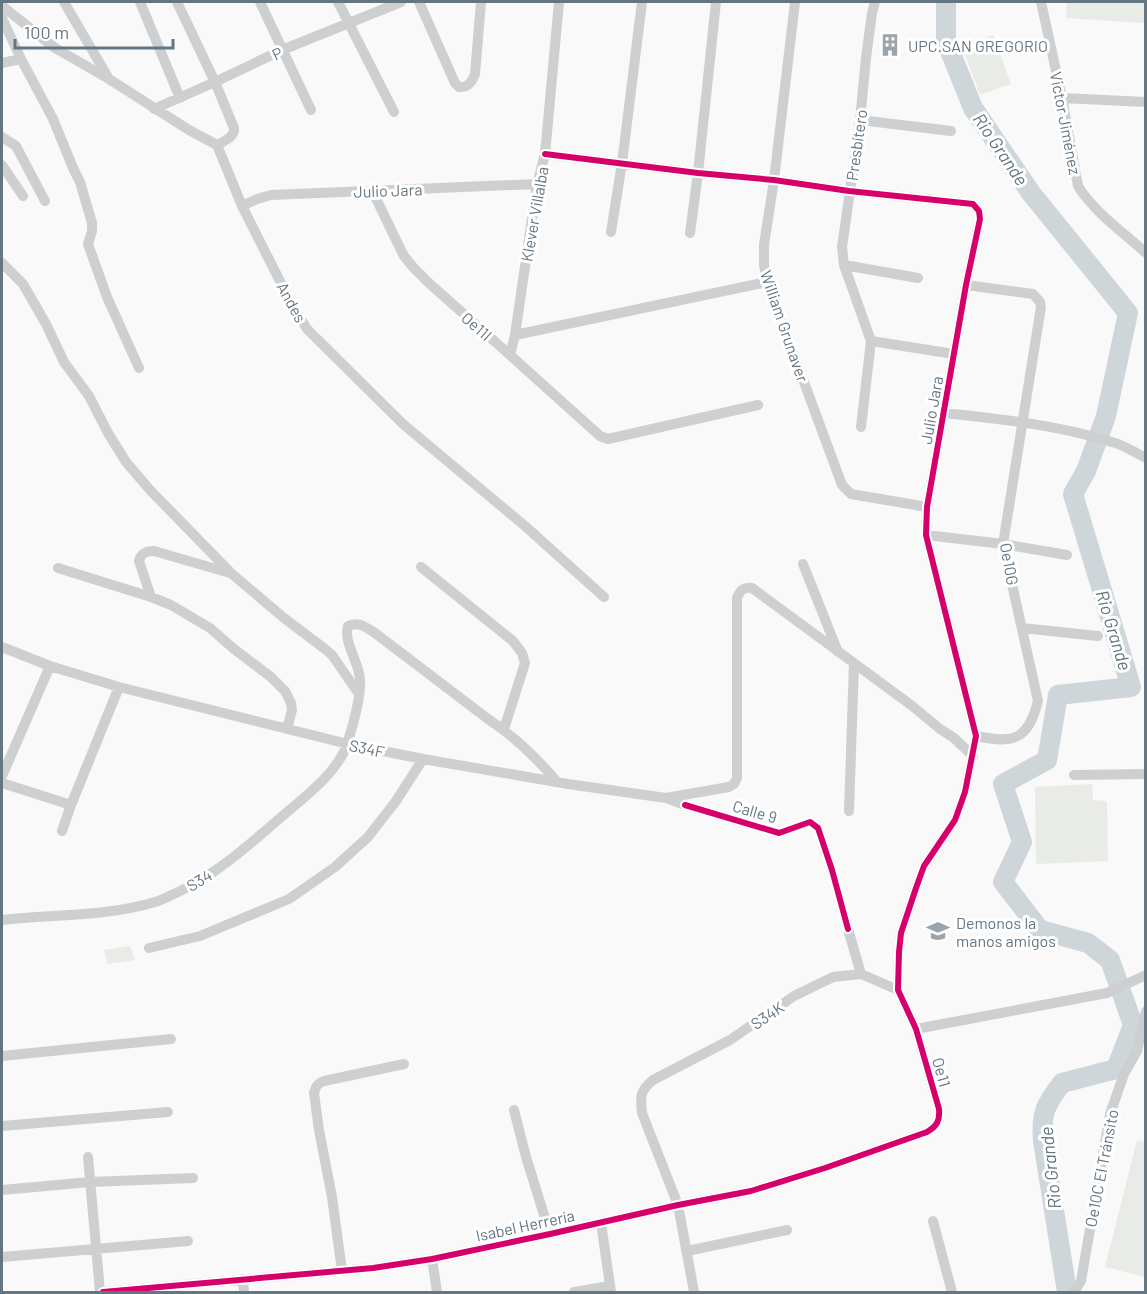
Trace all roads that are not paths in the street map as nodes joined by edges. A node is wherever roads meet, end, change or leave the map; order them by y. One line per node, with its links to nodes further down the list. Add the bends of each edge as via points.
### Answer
1 (64, 2): 21 (street)
2 (140, 2): 23 (street)
3 (177, 2): 22 (street)
4 (260, 2): 18 (street)
5 (338, 2): 17 (street)
6 (401, 2): 17 (street, P)
7 (419, 2): 8 (street, via 459,87 471,83 475,74)
8 (481, 2)
9 (559, 2): 33 (street, Klever Villalba)
10 (642, 2): 34 (street)
11 (716, 2): 36 (street)
12 (795, 2): 37 (street, William Grunaver)
13 (875, 2): 29 (street, Presbítero)
14 (1041, 2): 24 (street, Victor Jiménez)
15 (2, 6): 21 (street, via 54,48)
16 (2, 18): 19 (street)
17 (348, 24): 18 (street, P); 28 (street)
18 (282, 50): 22 (street, P); 27 (street)
19 (21, 59): 20 (street); 56 (street, via 53,118 80,182 92,223 88,244)
20 (2, 63)
21 (109, 79): 26 (street)
22 (215, 82): 23 (street, P); 32 (street, via 234,130)
23 (180, 98): 26 (street, P)
24 (1062, 98): 25 (street); 46 (street, Victor Jiménez, via 1078,186 1097,210)
25 (1146, 102)
26 (154, 109): 32 (street)
27 (311, 110)
28 (394, 112)
29 (860, 120): 30 (street); 40 (street, Presbítero)
30 (951, 131)
31 (2, 138): 42 (street, via 16,146)
32 (217, 145): 43 (street, Andes)
33 (545, 154): 34 (street, Julio Jara); 38 (street, Klever Villalba)
34 (622, 163): 36 (street, Julio Jara); 44 (street)
35 (2, 165): 41 (street)
36 (698, 173): 37 (street, Julio Jara); 45 (street)
37 (774, 180): 40 (street, Julio Jara); 50 (street, William Grunaver, via 764,245)
38 (537, 184): 39 (street, Julio Jara); 52 (street, Klever Villalba)
39 (372, 190): 43 (street, Julio Jara, via 271,195); 55 (street, Oe11I, via 413,267)
40 (849, 191): 48 (street, Presbítero, via 842,247); 51 (street, Julio Jara, via 973,204 980,219)
41 (23, 196)
42 (45, 201)
43 (242, 206): 71 (street, Andes, via 291,301 315,338 403,424)
44 (611, 232)
45 (690, 233)
46 (1146, 253)
47 (2, 263): 69 (street, via 23,284 64,362 89,396 126,462)
48 (844, 265): 49 (street); 53 (street, Presbítero)
49 (918, 278)
50 (767, 282): 52 (street); 62 (street, William Grunaver, via 842,485 851,494)
51 (966, 285): 54 (street, Julio Jara); 59 (street, Oe10G, via 1033,294 1040,302)
52 (515, 334): 55 (street, Klever Villalba)
53 (871, 341): 54 (street); 60 (street, Presbítero)
54 (954, 354): 58 (street, Julio Jara)
55 (510, 355): 57 (street, Oe11I, via 593,431 608,439)
56 (140, 368)
57 (758, 405)
58 (944, 413): 59 (street); 62 (street, Julio Jara)
59 (1023, 421): 61 (street, via 1114,442); 64 (street, Oe10G)
60 (861, 428)
61 (1146, 458)
62 (927, 507): 63 (street, Julio Jara)
63 (926, 536): 64 (street); 82 (street, Julio Jara)
64 (1003, 544): 65 (street); 72 (street, Oe10G)
65 (1067, 555)
66 (803, 564): 75 (street)
67 (421, 567): 81 (street, via 513,641 522,653 525,663)
68 (58, 568): 70 (street)
69 (232, 574): 70 (street, via 146,552 139,561); 79 (street, via 325,649)
70 (152, 597): 80 (street, via 210,628 282,687 291,706)
71 (604, 597)
72 (1022, 628): 73 (street); 82 (street, Oe10G, via 1038,701 1034,715 1028,728 1008,740)
73 (1098, 636)
74 (2, 647): 77 (street, S34F)
75 (838, 652): 76 (street); 91 (street, S34F, via 752,588 740,592 737,778 729,787)
76 (854, 663): 84 (street); 94 (street)
77 (50, 666): 78 (street, S34F); 88 (street)
78 (119, 687): 80 (street, S34F); 92 (street)
79 (359, 693): 81 (street, via 360,678 346,630 359,623); 83 (street)
80 (287, 729): 83 (street, S34F)
81 (504, 729): 89 (street)
82 (976, 736): 84 (street, Julio Jara)
83 (348, 744): 85 (street, S34F); 96 (street, S34, via 333,768 308,795 194,885 157,902 110,911)
84 (973, 756): 101 (street, Julio Jara, via 955,820 924,866 905,919)
85 (423, 759): 89 (street, S34F); 98 (street, via 368,837 289,900 200,936)
86 (1146, 774): 87 (street)
87 (1074, 775)
88 (2, 776)
89 (557, 782): 91 (street, S34F)
90 (2, 783): 92 (street)
91 (666, 798): 93 (street)
92 (71, 805): 95 (street)
93 (685, 805)
94 (849, 811)
95 (62, 831)
96 (2, 920)
97 (848, 929): 99 (street)
98 (149, 948)
99 (861, 974): 101 (street); 115 (street, S34K, via 833,977 803,992 730,1040 652,1080 643,1089 642,1113)
100 (1142, 978): 103 (street, via 1107,993)
101 (898, 990): 103 (street, Julio Jara)
102 (1146, 1011): 134 (street, Oe10C El Tránsito, via 1137,1051 1110,1114 1081,1281)
103 (916, 1029): 109 (street, Oe11, via 939,1109)
104 (171, 1039): 105 (street)
105 (2, 1056)
106 (404, 1064): 125 (street, via 324,1081 315,1088)
107 (514, 1110): 119 (street)
108 (168, 1112): 110 (street)
109 (938, 1122): 115 (street, Isabel Herrería, via 927,1132 825,1168 751,1191)
110 (2, 1126)
111 (88, 1157): 113 (street)
112 (193, 1178): 113 (street)
113 (90, 1182): 114 (street); 121 (street)
114 (2, 1190)
115 (678, 1205): 117 (street, Isabel Herrería); 122 (street)
116 (933, 1221): 133 (street)
117 (601, 1223): 119 (street, Isabel Herrería); 127 (street)
118 (787, 1230): 122 (street)
119 (550, 1234): 124 (street, Isabel Herrería)
120 (188, 1241): 121 (street)
121 (96, 1249): 123 (street); 128 (street)
122 (687, 1251): 132 (street)
123 (2, 1257)
124 (432, 1259): 125 (street, Isabel Herrería); 130 (street)
125 (342, 1271): 126 (street, Isabel Herrería)
126 (243, 1279): 128 (street, Isabel Herrería); 129 (street)
127 (611, 1289): 131 (street)
128 (106, 1292)
129 (244, 1293)
130 (437, 1293)
131 (574, 1293)
132 (694, 1293)
133 (952, 1293)
134 (1074, 1293)

